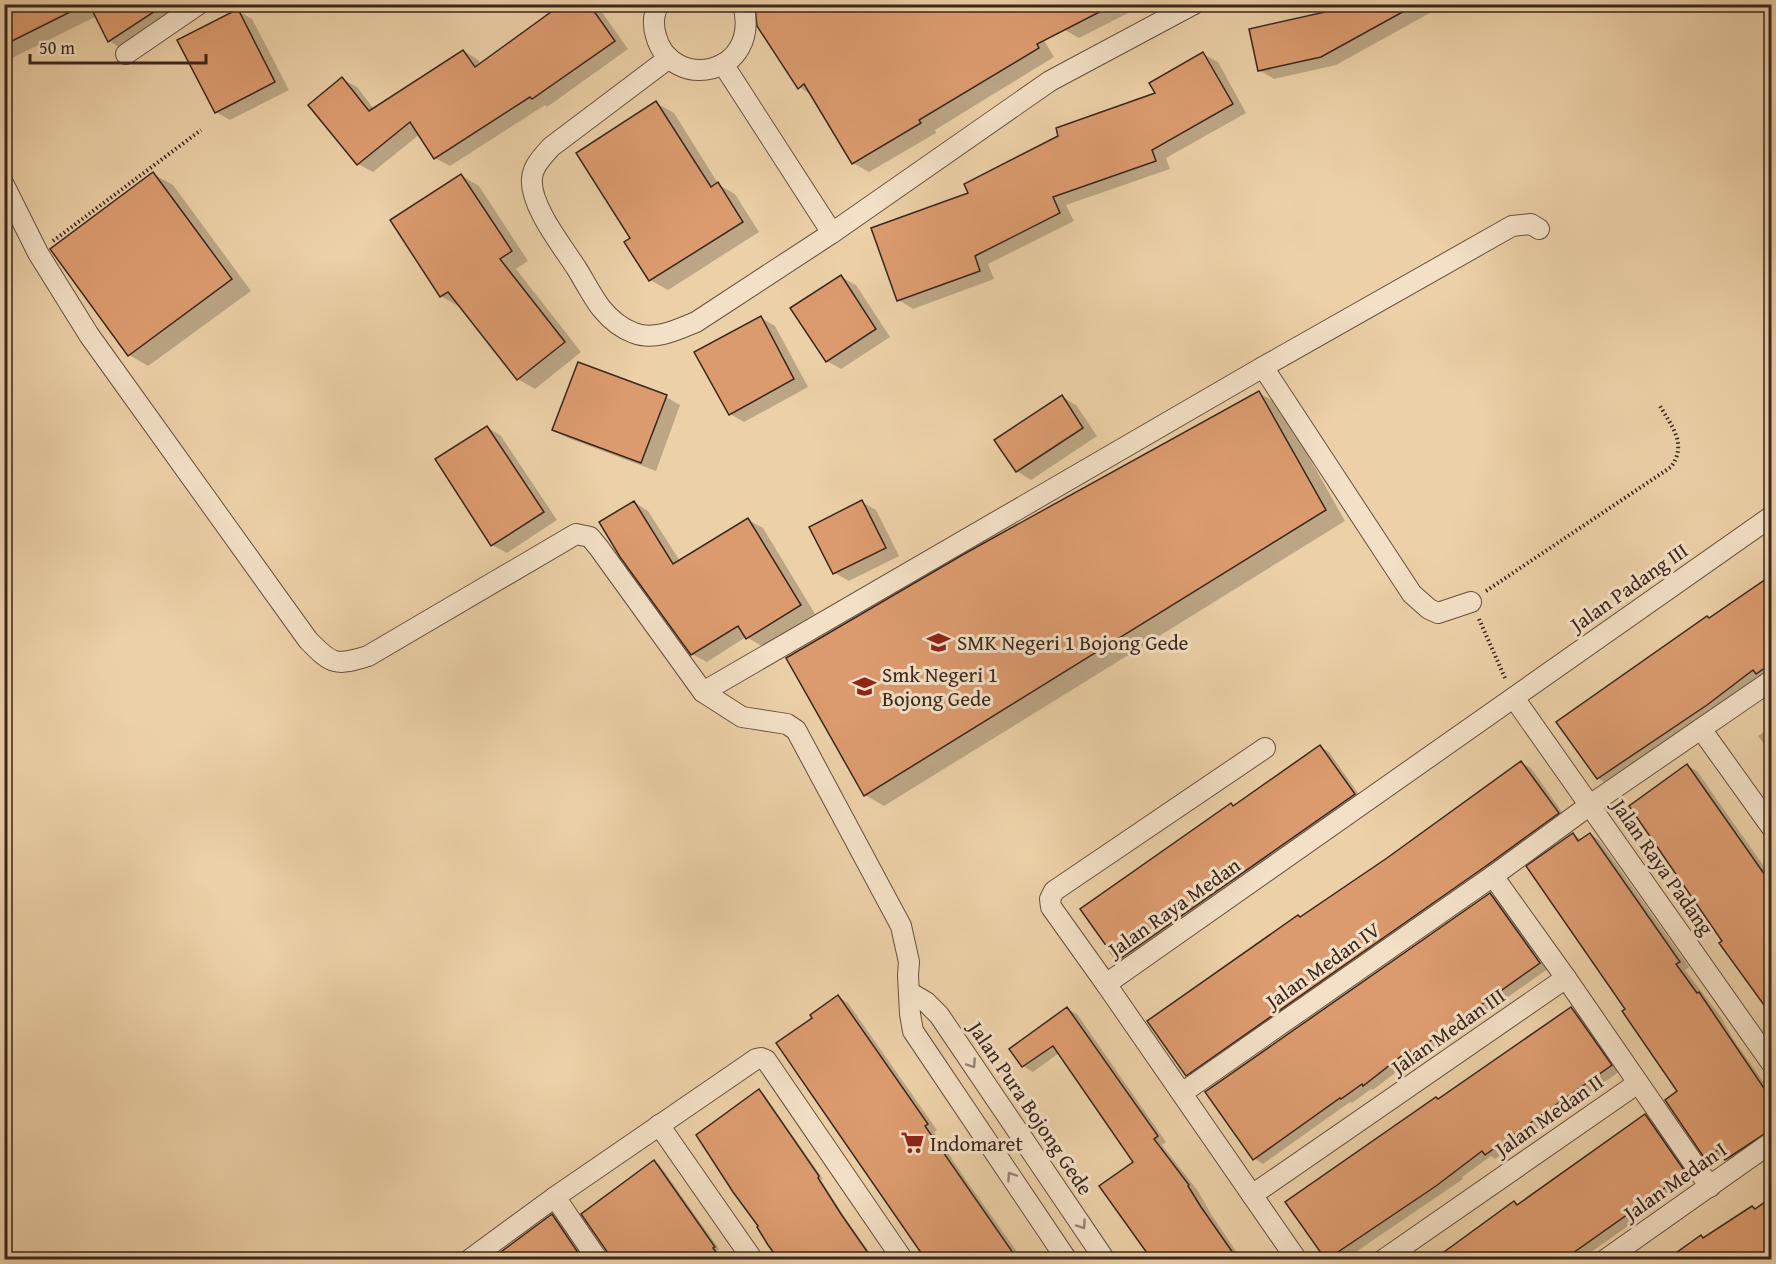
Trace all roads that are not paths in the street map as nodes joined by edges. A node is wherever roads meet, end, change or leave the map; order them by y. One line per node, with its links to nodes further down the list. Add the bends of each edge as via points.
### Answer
1 (199, 4): 5 (street)
2 (659, 4): 6 (street, via 654,27 658,44)
3 (743, 4): 7 (street, via 747,20 745,38 737,53)
4 (1194, 4): 10 (street, via 1050,81)
5 (126, 54)
6 (669, 58): 7 (street, via 685,68 704,70); 10 (street, via 551,147 532,178 543,215 601,308 619,327 636,335 674,332 696,322)
7 (723, 64): 10 (street)
8 (4, 185): 15 (street, via 38,253 96,345 324,657 344,663 368,656 576,534 590,537 599,548)
9 (1539, 229): 11 (street, via 1531,224 1512,226)
10 (832, 233)
11 (1263, 367): 13 (street, via 1412,594 1438,613); 15 (street)
12 (1772, 516): 16 (street, Jalan Padang III)
13 (1471, 602)
14 (1772, 680): 17 (street)
15 (703, 692): 24 (street, via 742,717 787,724 796,730 901,926 909,962)
16 (1514, 698): 19 (street, Jalan Raya Padang); 23 (street, Jalan Raya Medan)
17 (1701, 729): 19 (street); 20 (street)
18 (1265, 748): 23 (street, via 1054,891 1051,907)
19 (1590, 805): 21 (street, Jalan Medan IV); 25 (street, Jalan Raya Padang)
20 (1772, 828)
21 (1492, 876): 22 (street); 27 (street, Jalan Medan IV)
22 (1566, 978): 26 (street); 31 (street, Jalan Medan III)
23 (1106, 984): 27 (street, Jalan Raya Medan)
24 (909, 992): 37 (street, one-way to 24, via 913,1031); 38 (street, Jalan Pura Bojong Gede, one-way to 38, via 939,1016)
25 (1772, 1064)
26 (1638, 1083): 30 (street, Jalan Medan II); 40 (street, Jalan Medan II)
27 (1182, 1093): 31 (street, Jalan Raya Medan)
28 (659, 1125): 32 (street); 35 (street); 36 (street, via 756,1059 766,1060)
29 (1772, 1142): 30 (street, Jalan Medan I)
30 (1710, 1187): 41 (street, Jalan Medan I)
31 (1252, 1195): 39 (street, Jalan Raya Medan)
32 (555, 1197): 33 (street); 34 (street)
33 (469, 1260)
34 (598, 1260)
35 (753, 1260)
36 (903, 1260)
37 (1067, 1260)
38 (1105, 1260)
39 (1297, 1260)
40 (1383, 1260)
41 (1605, 1260)

